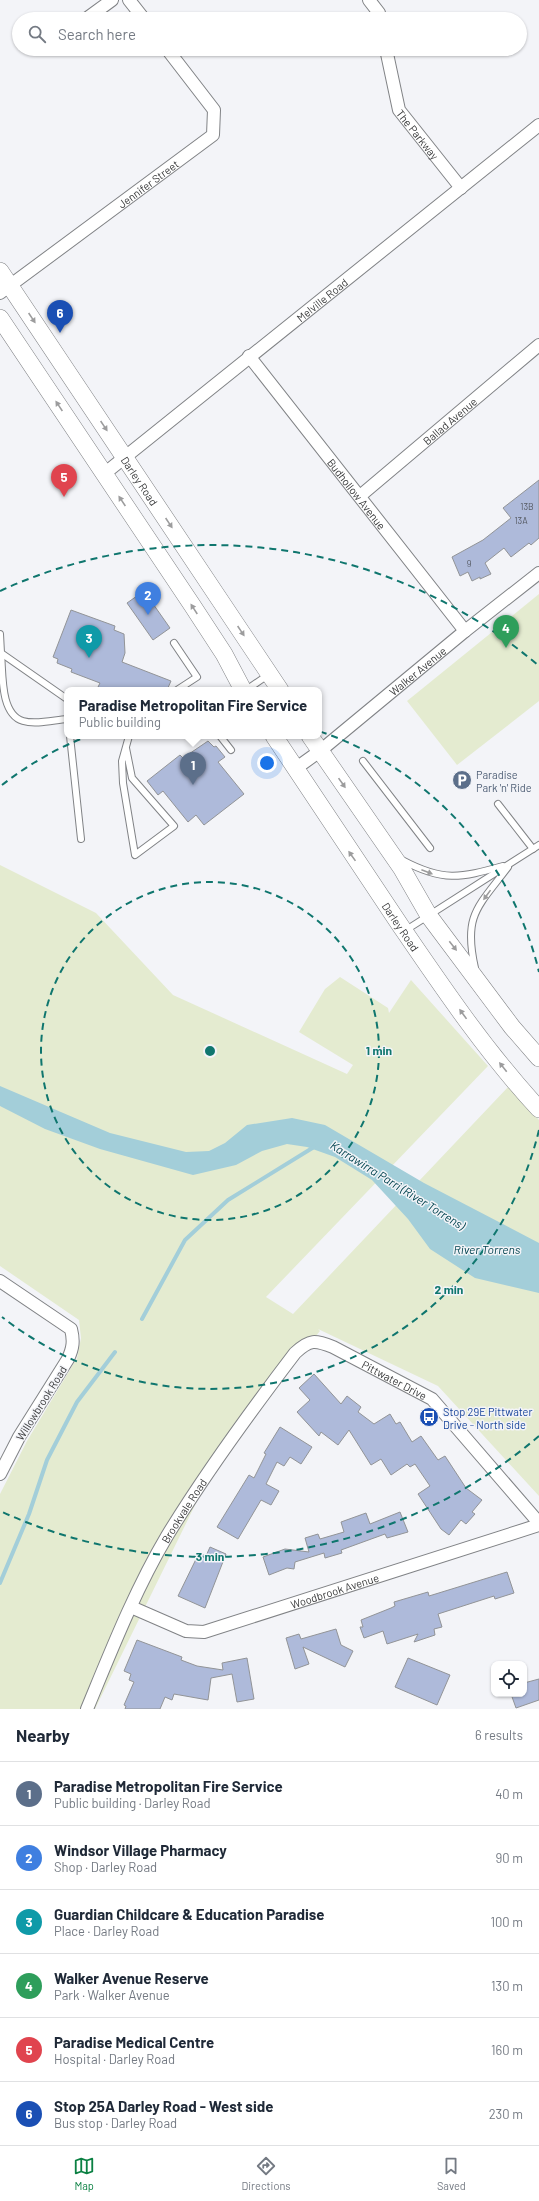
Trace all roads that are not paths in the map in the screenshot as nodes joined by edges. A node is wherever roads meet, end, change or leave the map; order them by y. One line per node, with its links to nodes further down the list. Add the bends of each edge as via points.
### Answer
1 (112, 0): 4 (street)
2 (129, 0): 5 (street)
3 (368, 0): 6 (street)
4 (96, 12)
5 (138, 12)
6 (378, 12)
7 (172, 56): 12 (street, Jennifer Street, via 214,110 213,135)
8 (387, 56): 10 (street, The Parkway, via 399,110)
9 (539, 125): 10 (street, Melville Road)
10 (460, 188): 15 (street, Melville Road)
11 (0, 271): 12 (main road, Darley Road)
12 (5, 289): 16 (main road, Darley Road, one-way to 16)
13 (0, 318): 17 (main road, one-way to 13)
14 (539, 345): 18 (street, Ballad Avenue)
15 (249, 356): 16 (street, Melville Road); 18 (street, Budhollow Avenue)
16 (124, 456): 17 (street, Melville Road); 24 (main road, Darley Road, one-way to 24)
17 (104, 474): 26 (main road, one-way to 17)
18 (360, 496): 20 (street, Budhollow Avenue)
19 (539, 573): 20 (street, Walker Avenue)
20 (465, 631): 38 (street, Walker Avenue)
21 (0, 634): 23 (lane)
22 (174, 643): 25 (lane, via 197,678)
23 (1, 653): 29 (lane); 30 (lane, via 4,698 12,717 24,722)
24 (270, 674): 27 (lane); 28 (main road, Darley Road)
25 (182, 687)
26 (243, 687)
27 (250, 687)
28 (278, 687)
29 (64, 697)
30 (64, 719)
31 (70, 739): 42 (lane)
32 (128, 739): 36 (lane)
33 (222, 739): 37 (lane)
34 (276, 739): 40 (main road, Darley Road)
35 (312, 739): 38 (main road)
36 (126, 748): 36 (lane, via 132,778 174,826 135,855 123,783 122,761)
37 (230, 750)
38 (320, 751): 40 (street, Walker Avenue); 46 (main road, one-way to 46)
39 (363, 760): 44 (lane)
40 (295, 769): 49 (main road, Darley Road, one-way to 40)
41 (498, 804): 45 (lane)
42 (81, 839)
43 (539, 845): 45 (lane)
44 (430, 848)
45 (533, 849): 47 (lane)
46 (392, 854): 47 (lane, one-way to 47, via 424,871 445,876 469,876); 48 (main road)
47 (510, 864): 48 (lane); 50 (lane, one-way to 50, via 480,905 471,922 470,943)
48 (429, 916): 49 (lane); 50 (main road, one-way to 50)
49 (404, 931): 52 (main road, Darley Road, one-way to 49, via 486,1046)
50 (478, 982): 51 (main road)
51 (539, 1058)
52 (539, 1109)
53 (0, 1281): 55 (street, Willowbrook Road, via 71,1329 73,1348 19,1437)
54 (318, 1341): 56 (street, Pittwater Drive, via 432,1399); 57 (street, Brookvale Road, via 306,1343 295,1352 223,1448 166,1537)
55 (0, 1474)
56 (539, 1524): 57 (street, Woodbrook Avenue, via 204,1632 186,1631)
57 (131, 1607): 58 (street, Brookvale Road)
58 (88, 1709)

